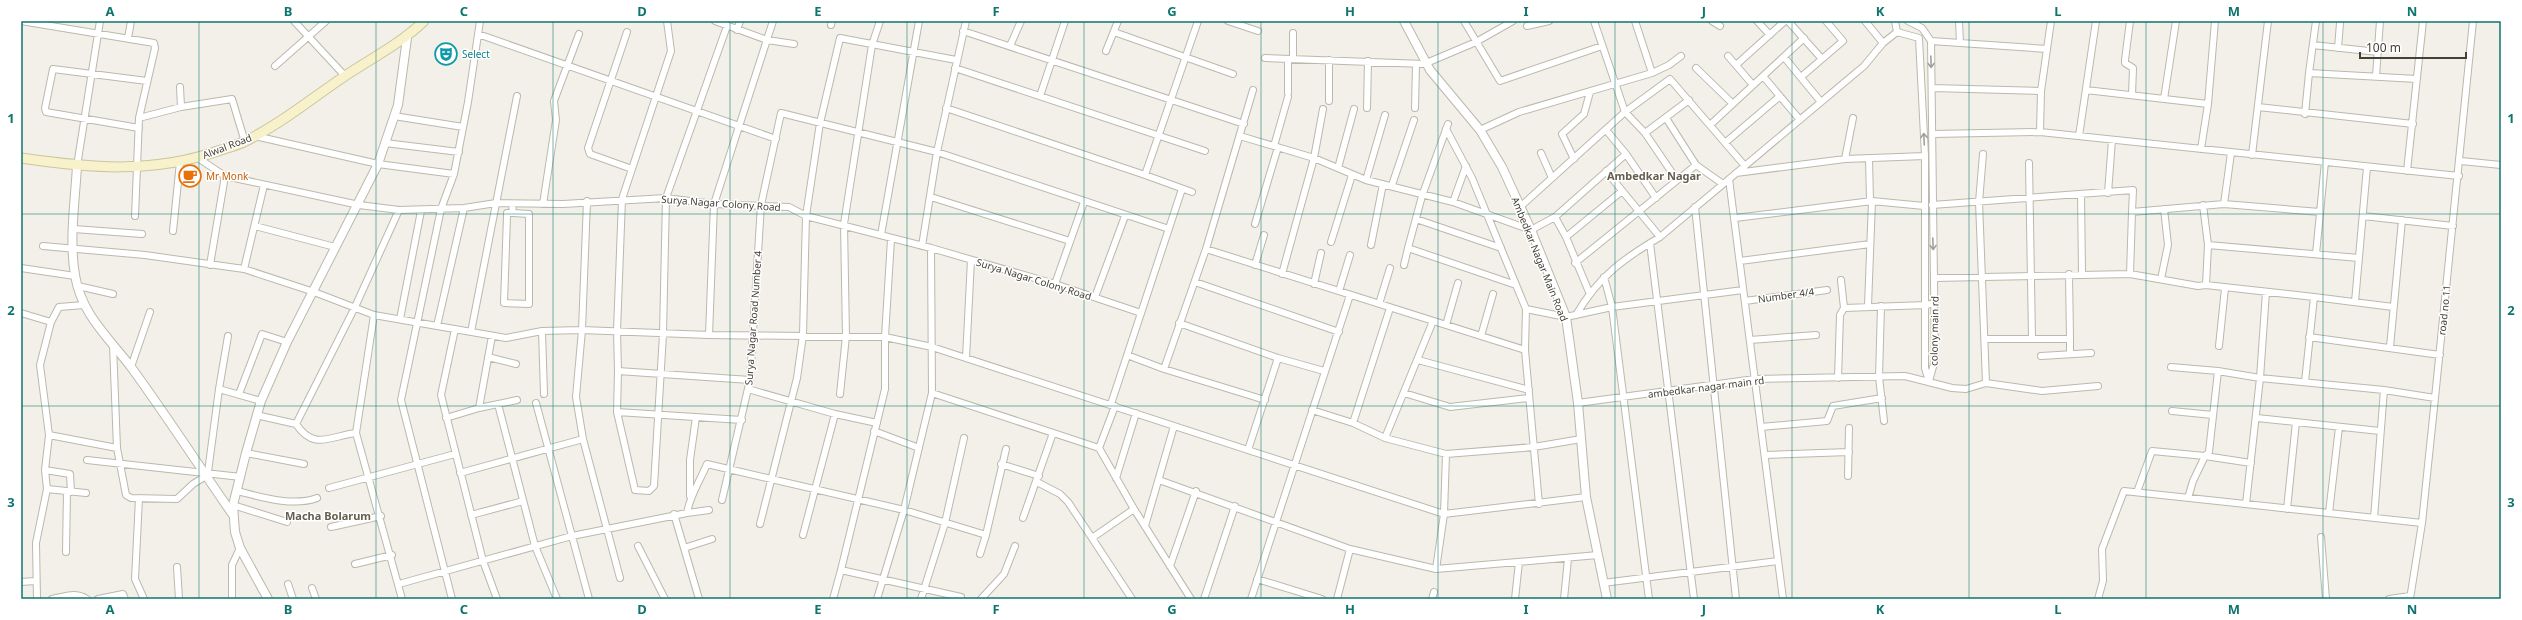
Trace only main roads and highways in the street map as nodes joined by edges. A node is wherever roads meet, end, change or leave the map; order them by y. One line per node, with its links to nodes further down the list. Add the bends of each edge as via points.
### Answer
1 (424, 21): 2 (main road, Alwal Road, via 407,38 255,136 198,158 138,168 77,166)
2 (21, 158)

